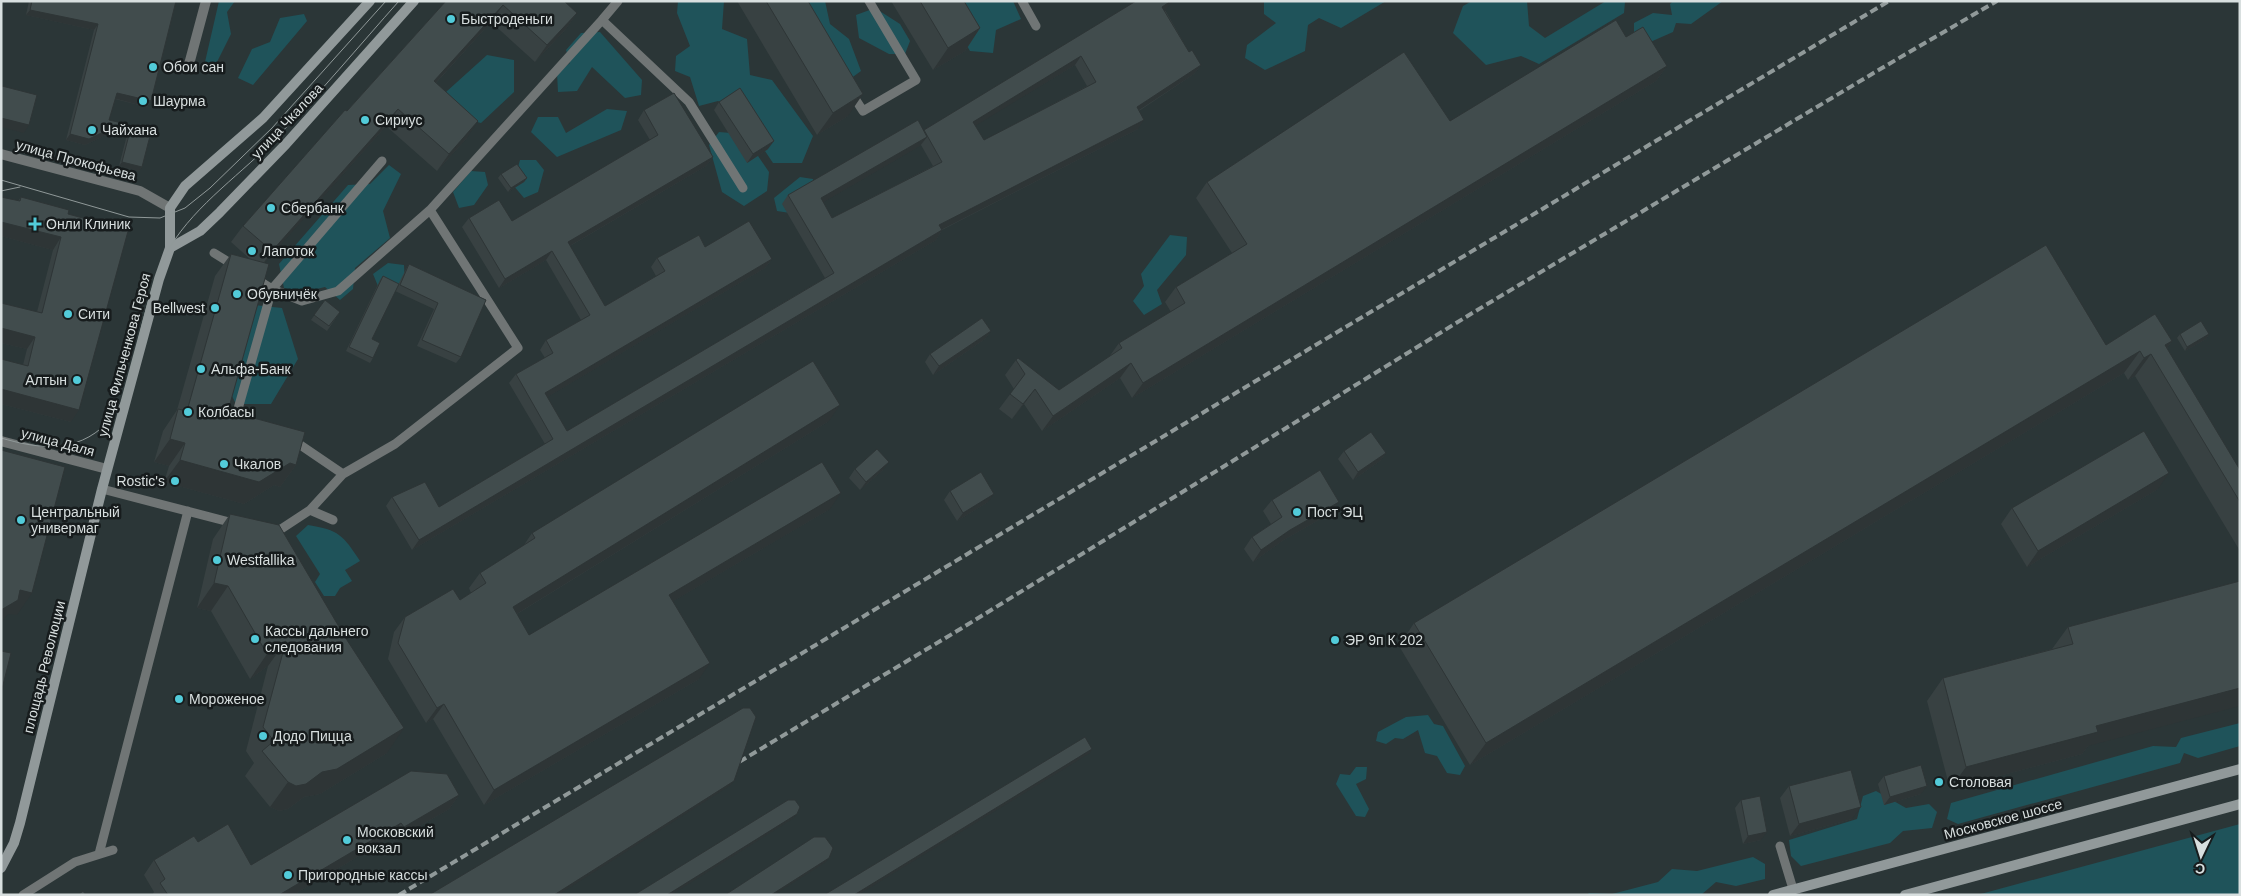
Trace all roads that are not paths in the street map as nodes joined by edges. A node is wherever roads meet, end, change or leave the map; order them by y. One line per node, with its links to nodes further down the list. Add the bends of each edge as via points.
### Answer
1 (206, 1): 9 (street)
2 (370, 1): 14 (main road, улица Чкалова, via 263,118 185,186)
3 (414, 1): 16 (main road, улица Чкалова, via 286,144 220,212 200,231)
4 (618, 1): 7 (lane)
5 (869, 1): 10 (lane, via 916,80 862,111)
6 (1022, 1): 8 (lane)
7 (602, 20): 13 (lane, via 689,102); 15 (lane)
8 (1036, 26)
9 (188, 68)
10 (848, 86)
11 (1, 154): 14 (street, улица Прокофьева, via 140,191)
12 (382, 161): 18 (lane)
13 (743, 188)
14 (170, 208): 16 (main road, улица Фильченкова Героя)
15 (430, 210): 18 (lane, via 338,291 302,301); 23 (lane, via 518,348 395,444)
16 (170, 248): 22 (main road, улица Фильченкова Героя)
17 (214, 253): 18 (lane)
18 (272, 288): 19 (lane, via 233,423)
19 (242, 426)
20 (288, 438): 23 (lane)
21 (1, 441): 22 (street, улица Даля)
22 (107, 470): 24 (main road, площадь Революции)
23 (343, 474): 25 (lane)
24 (102, 489): 26 (lane); 37 (main road, площадь Революции, via 20,823)
25 (310, 510): 27 (lane); 30 (lane)
26 (188, 511): 28 (lane); 36 (lane)
27 (333, 520)
28 (246, 526)
29 (265, 531): 30 (lane)
30 (274, 533): 31 (lane)
31 (280, 542)
32 (2240, 769): 38 (main road, Московское шоссе)
33 (2240, 804): 41 (main road)
34 (1780, 846): 38 (lane)
35 (113, 850): 36 (lane)
36 (99, 854): 39 (lane, via 75,862)
37 (1, 868)
38 (1793, 890): 40 (main road, Московское шоссе)
39 (23, 895)
40 (1774, 895)
41 (1905, 895)

